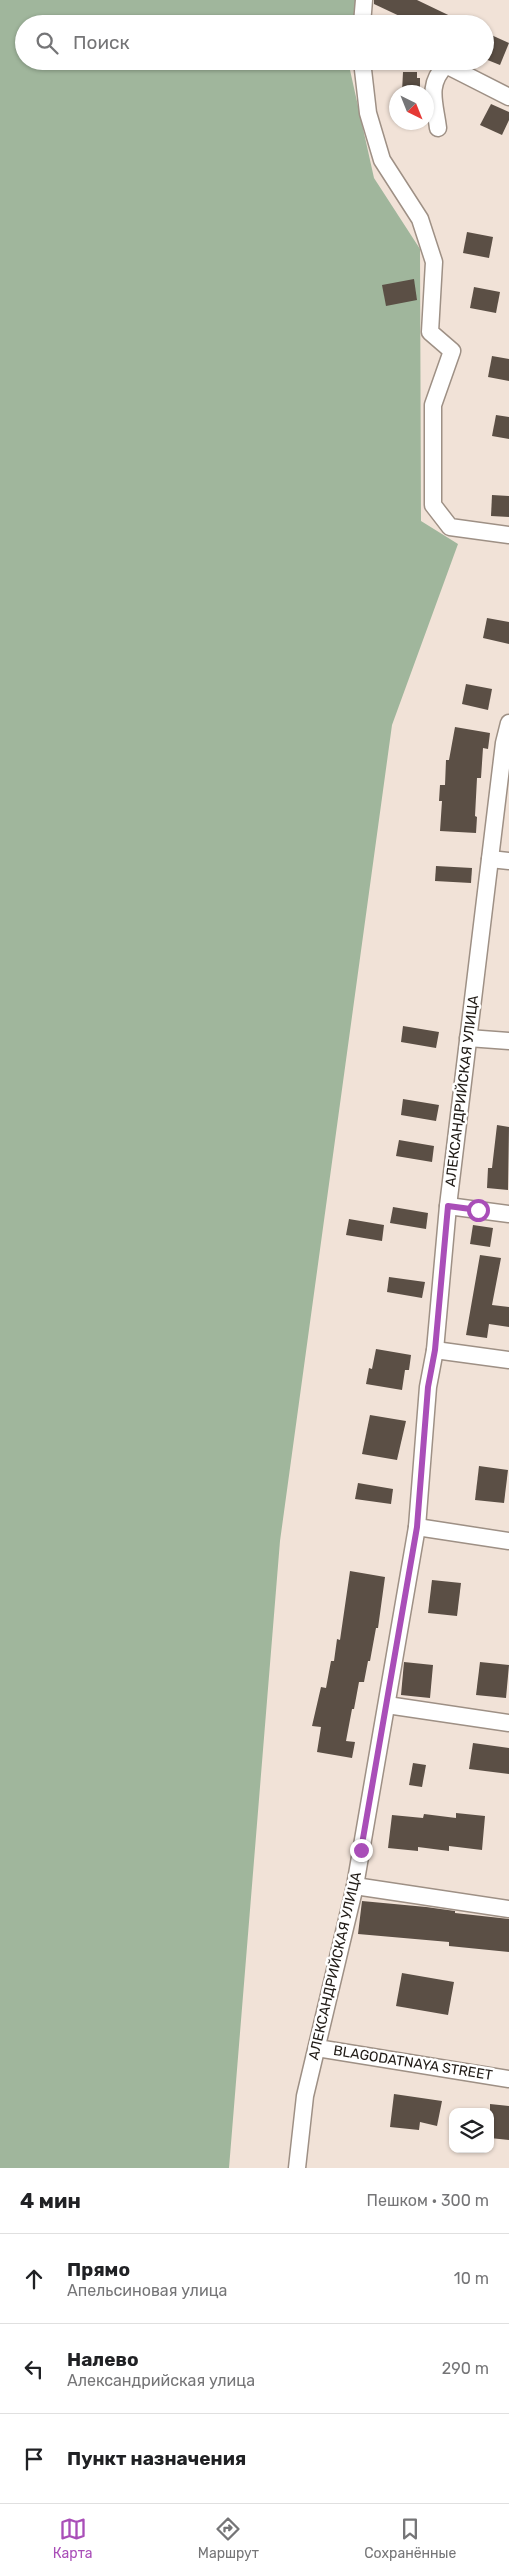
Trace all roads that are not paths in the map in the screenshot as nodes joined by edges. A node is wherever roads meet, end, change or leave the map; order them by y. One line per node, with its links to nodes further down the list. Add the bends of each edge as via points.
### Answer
1 (364, 0): 2 (street)
2 (363, 15)
3 (363, 70): 8 (street, via 368,113 382,160 420,219 434,262 430,332 452,351 433,405 433,505 450,527)
4 (441, 70): 7 (street, via 433,86)
5 (456, 70): 6 (street)
6 (509, 97)
7 (438, 128)
8 (509, 535)
9 (509, 723): 10 (street, АЛЕКСАНДРИЙСКАЯ УЛИЦА)
10 (490, 859): 11 (street); 12 (street, АЛЕКСАНДРИЙСКАЯ УЛИЦА)
11 (509, 861)
12 (468, 1038): 13 (street); 14 (street, АЛЕКСАНДРИЙСКАЯ УЛИЦА)
13 (509, 1041)
14 (448, 1206): 15 (street); 16 (street, АЛЕКСАНДРИЙСКАЯ УЛИЦА)
15 (509, 1214)
16 (435, 1350): 17 (street); 18 (street, АЛЕКСАНДРИЙСКАЯ УЛИЦА, via 428,1387)
17 (509, 1360)
18 (417, 1527): 19 (street); 20 (street, АЛЕКСАНДРИЙСКАЯ УЛИЦА)
19 (509, 1541)
20 (387, 1705): 21 (street); 22 (street, АЛЕКСАНДРИЙСКАЯ УЛИЦА)
21 (509, 1723)
22 (355, 1886): 23 (street); 24 (street, АЛЕКСАНДРИЙСКАЯ УЛИЦА)
23 (509, 1909)
24 (317, 2048): 25 (street, BLAGODATNAYA STREET); 26 (street, АЛЕКСАНДРИЙСКАЯ УЛИЦА, via 304,2096)
25 (509, 2079)
26 (297, 2168)

